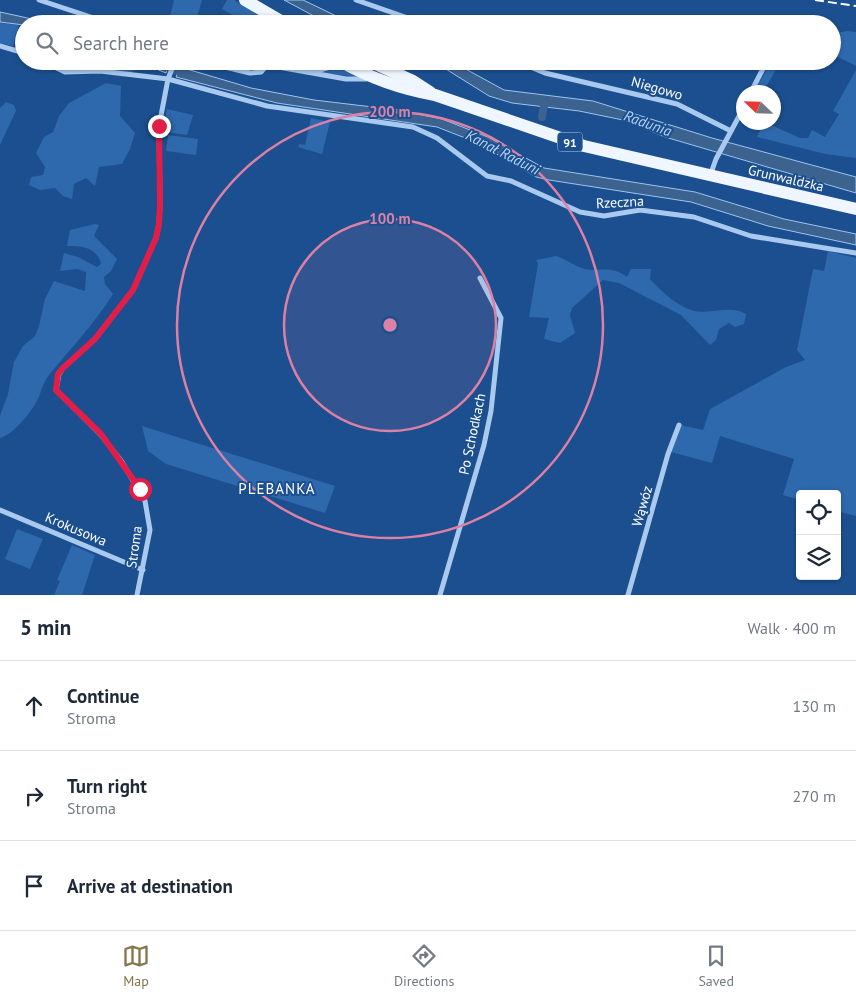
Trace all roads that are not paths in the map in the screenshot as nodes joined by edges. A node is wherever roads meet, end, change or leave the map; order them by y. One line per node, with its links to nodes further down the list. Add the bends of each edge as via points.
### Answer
1 (38, 0): 4 (street)
2 (245, 0): 5 (main road)
3 (356, 0): 6 (street)
4 (81, 15)
5 (272, 15)
6 (399, 15)
7 (0, 46): 8 (street)
8 (15, 50)
9 (61, 70): 20 (street, Rzeczna)
10 (171, 70): 20 (street, Stroma)
11 (238, 70): 12 (street, via 250,73)
12 (262, 70)
13 (301, 70): 19 (street)
14 (319, 70): 19 (street)
15 (360, 70): 21 (main road, 91)
16 (389, 70): 23 (main road, 91)
17 (538, 70): 25 (street, Niegowo, via 677,104)
18 (762, 70): 22 (street)
19 (312, 72): 21 (street, via 346,79)
20 (169, 77): 28 (street, Rzeczna, via 267,106 419,130 437,138 487,176 511,181 580,212 604,216 640,210 694,218 751,236); 32 (street, Stroma, via 158,133 160,205 156,238 133,290 95,339 63,368 56,381 56,390 101,434 145,501 150,530)
21 (377, 79): 23 (main road, 91)
22 (755, 85)
23 (435, 95): 26 (main road, 91, via 584,146)
24 (736, 122): 25 (street)
25 (730, 133): 26 (street)
26 (710, 176): 27 (main road, Grunwaldzka / 91)
27 (856, 209)
28 (856, 253)
29 (480, 278): 34 (street, Po Schodkach, via 501,318 491,411 484,446)
30 (679, 425): 35 (street, Wąwóz)
31 (0, 510): 32 (street, Krokusowa)
32 (143, 570): 33 (street, Stroma)
33 (137, 595)
34 (440, 595)
35 (628, 595)

